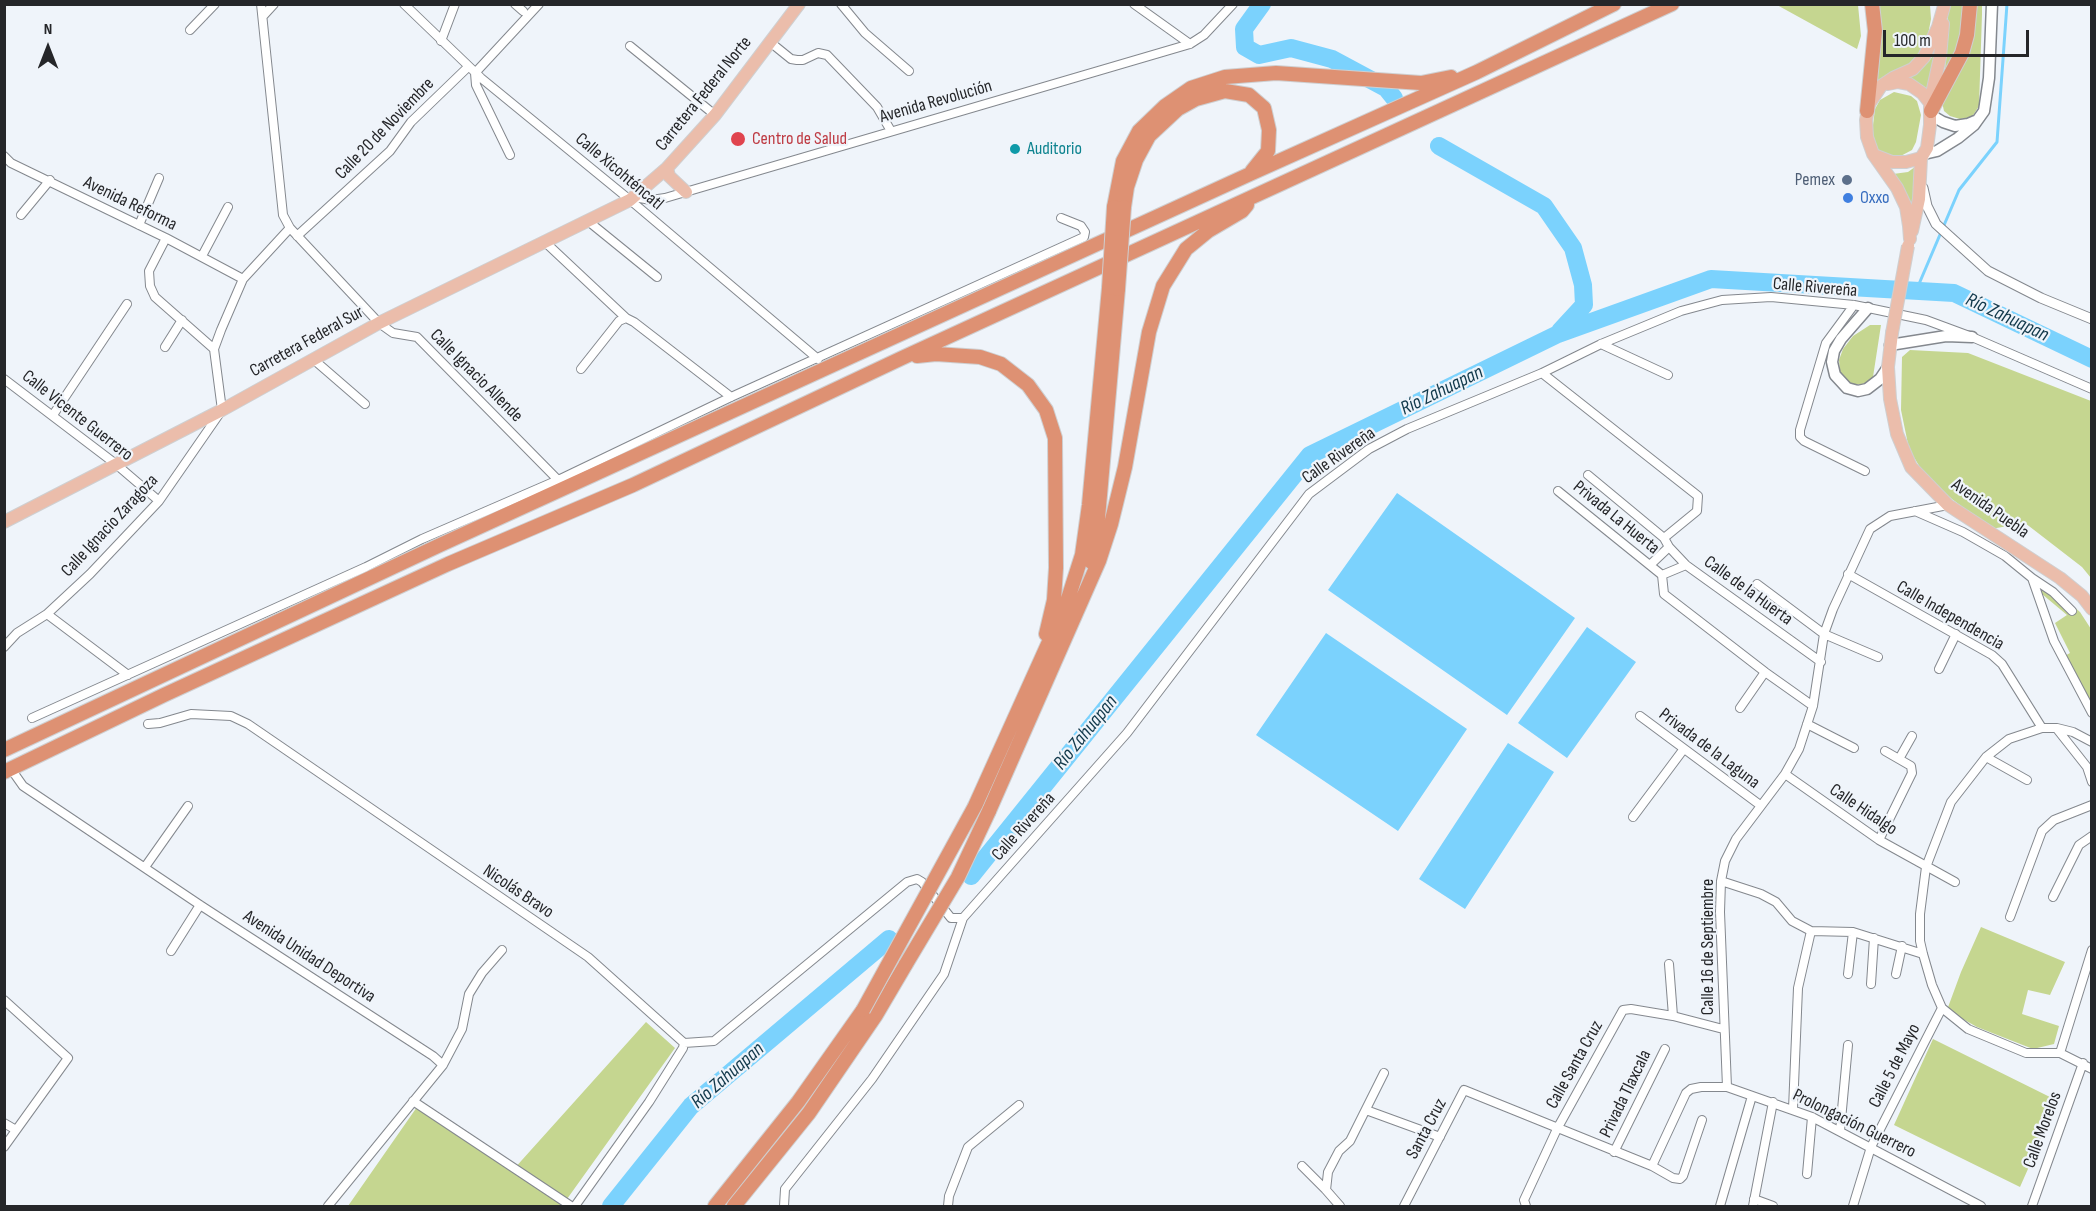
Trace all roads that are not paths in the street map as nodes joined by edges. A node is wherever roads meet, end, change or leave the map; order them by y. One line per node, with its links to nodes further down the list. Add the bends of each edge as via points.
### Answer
1 (215, 4): 20 (street)
2 (261, 4): 19 (street, Calle Ignacio Allende)
3 (274, 4): 19 (street)
4 (404, 4): 21 (street, Calle Xicohténcatl)
5 (454, 4): 21 (street)
6 (515, 4): 18 (street)
7 (539, 4): 28 (street)
8 (799, 4): 22 (main road, Carretera Federal Norte)
9 (842, 4): 26 (street, via 865,33)
10 (1134, 4): 23 (street)
11 (1233, 4): 23 (street, Avenida Revolución, via 1211,29)
12 (1614, 4): 27 (highway)
13 (1672, 4): 46 (highway)
14 (1872, 4): 31 (highway, via 1875,31)
15 (1970, 4): 30 (highway, via 1962,53)
16 (1992, 4): 33 (main road, via 1987,101)
17 (1943, 5): 29 (main road, via 1924,57 1913,69); 30 (main road, via 1940,57)
18 (523, 11)
19 (263, 16): 54 (street, Calle Ignacio Allende, via 283,215)
20 (190, 30)
21 (441, 41): 25 (street, Calle Xicohténcatl)
22 (770, 42): 32 (main road, Carretera Federal Norte); 34 (street, via 791,59 827,55 877,106)
23 (1190, 44): 34 (street, Avenida Revolución)
24 (630, 45): 32 (street)
25 (468, 67): 28 (street, Calle Xicohténcatl); 55 (street, Calle 20 de Noviembre, via 411,122 390,151)
26 (909, 70)
27 (1477, 72): 41 (highway); 49 (highway, via 1421,83 1276,72 1225,78 1191,88 1139,131 1123,160)
28 (475, 73): 36 (street, via 476,85); 47 (street, Calle Xicohténcatl)
29 (1876, 91): 30 (main road, via 1904,83 1918,89); 31 (main road)
30 (1930, 109): 33 (main road, via 1940,121 1955,126); 37 (main road)
31 (1867, 111): 35 (main road, via 1867,137)
32 (715, 115): 39 (main road, Carretera Federal Norte)
33 (1981, 118): 37 (main road, via 1948,145)
34 (891, 131): 45 (street, Avenida Revolución)
35 (1873, 154): 37 (main road, via 1899,163); 58 (main road, via 1902,198 1908,216)
36 (510, 155)
37 (1922, 156): 43 (main road, Avenida Puebla)
38 (8, 160): 40 (street); 44 (street, Avenida Reforma)
39 (667, 168): 45 (main road, via 669,176); 47 (main road, Carretera Federal Norte)
40 (4, 170)
41 (1250, 174): 49 (highway, via 1268,151 1264,108 1249,95 1225,91 1178,109 1149,136); 132 (highway, via 440,545)
42 (159, 178): 53 (street)
43 (1920, 178): 58 (main road, Avenida Puebla); 67 (street, via 1936,224 1988,271)
44 (50, 180): 50 (street); 53 (street, Avenida Reforma)
45 (686, 192): 47 (street, Avenida Revolución, via 651,200)
46 (1251, 198): 75 (highway); 105 (highway, via 1242,211 1186,249 1163,286 1149,332 1111,524)
47 (632, 199): 52 (main road, Carretera Federal Sur); 77 (street, Calle Xicohténcatl)
48 (228, 207): 59 (street)
49 (1119, 207): 62 (highway, bridge)
50 (21, 215)
51 (1061, 218): 77 (street, via 1081,226 1084,237)
52 (588, 221): 57 (main road, Carretera Federal Sur); 60 (street)
53 (139, 225): 56 (street, Avenida Reforma)
54 (290, 228): 55 (street, Calle Ignacio Allende); 61 (street)
55 (297, 236): 69 (street, Calle Ignacio Allende)
56 (166, 238): 59 (street, Avenida Reforma); 68 (street, via 149,271 150,286 155,297)
57 (544, 242): 66 (street); 69 (main road, Carretera Federal Sur)
58 (1909, 243): 71 (main road, Avenida Puebla, bridge)
59 (202, 256): 61 (street, Avenida Reforma)
60 (657, 278)
61 (243, 279): 74 (street)
62 (1113, 288): 105 (highway, via 1098,518); 116 (highway, via 1082,555 1067,602)
63 (127, 304): 87 (street)
64 (1854, 305): 65 (street, Calle Rivereña); 72 (street, Calle Rivereña, via 1771,297 1722,300 1681,311); 89 (street, via 1826,344 1800,437)
65 (1868, 308): 70 (street, Calle Rivereña, via 1926,320); 78 (main road, via 1834,351 1835,375 1847,388 1858,391 1880,380)
66 (626, 318): 79 (street, via 619,321); 84 (street)
67 (2091, 319)
68 (182, 320): 73 (street); 74 (street)
69 (379, 323): 76 (main road, Carretera Federal Sur); 91 (street, Calle Ignacio Allende, via 393,333 417,337)
70 (1972, 337): 71 (main road); 83 (street, Calle Rivereña)
71 (1891, 339): 78 (main road, Avenida Puebla)
72 (1601, 344): 80 (street, Calle Rivereña); 81 (street)
73 (165, 347)
74 (214, 349): 86 (street)
75 (902, 358): 116 (highway, via 936,354 980,357 1001,364 1028,385 1046,410 1055,438 1056,568 1054,600); 137 (highway, via 633,484 174,690)
76 (313, 359): 85 (street); 86 (main road, Carretera Federal Sur)
77 (818, 359): 84 (street)
78 (1888, 367): 94 (main road, Avenida Puebla, via 1897,434 1911,467)
79 (581, 369)
80 (1542, 373): 97 (street, via 1698,496 1697,511); 154 (street, Calle Rivereña, via 1407,429 1369,449 1309,494 1127,733)
81 (1668, 375)
82 (4, 379): 87 (street, Calle Vicente Guerrero)
83 (2091, 389)
84 (731, 398): 91 (street)
85 (365, 404)
86 (222, 410): 88 (main road, Carretera Federal Sur); 93 (street, Calle Ignacio Zaragoza)
87 (53, 416): 88 (street, Calle Vicente Guerrero)
88 (117, 465): 93 (street, Calle Vicente Guerrero); 96 (main road, Carretera Federal Sur)
89 (1865, 471)
90 (1588, 475): 97 (street)
91 (558, 480): 119 (street)
92 (1558, 491): 100 (street, Privada La Huerta)
93 (159, 501): 108 (street, Calle Ignacio Zaragoza)
94 (1948, 505): 95 (street, Calle 16 de Septiembre); 106 (main road, Avenida Puebla, via 2061,578)
95 (1913, 511): 101 (street, Calle 16 de Septiembre, via 1890,516 1870,529); 103 (street, via 1963,532 2005,556)
96 (4, 522)
97 (1664, 538): 98 (street, Calle de la Huerta)
98 (1669, 547): 99 (street, Calle de la Huerta); 100 (street)
99 (1686, 565): 102 (street, Privada La Huerta); 115 (street, Calle de la Huerta)
100 (1650, 566): 102 (street, Privada La Huerta)
101 (1848, 574): 110 (street, Calle 16 de Septiembre); 111 (street, Calle Independencia)
102 (1662, 575): 118 (street, via 1664,594)
103 (2032, 578): 107 (street); 122 (street, via 2054,641)
104 (1757, 584): 110 (street)
105 (1082, 596): 205 (highway, bridge, via 958,877 876,1015 808,1113)
106 (2091, 609)
107 (2072, 611)
108 (46, 614): 109 (street, Calle Ignacio Zaragoza); 119 (street)
109 (17, 633): 112 (street); 113 (street, Calle Ignacio Zaragoza)
110 (1824, 634): 114 (street); 115 (street, Calle 16 de Septiembre)
111 (1956, 634): 117 (street); 127 (street, Calle Independencia, via 2002,664)
112 (4, 638)
113 (4, 647)
114 (1878, 657)
115 (1821, 662): 120 (street, Calle 16 de Septiembre)
116 (1038, 668): 204 (highway, bridge, via 975,806 863,1010 798,1102)
117 (1939, 669)
118 (1765, 672): 120 (street); 121 (street)
119 (128, 675): 124 (street)
120 (1813, 706): 126 (street, Calle 16 de Septiembre)
121 (1740, 708)
122 (2091, 713)
123 (1640, 716): 133 (street, Privada de la Laguna)
124 (32, 718)
125 (148, 724): 171 (street, Nicolás Bravo, via 191,714 231,716 248,724 588,957)
126 (1807, 724): 131 (street); 138 (street, Calle 16 de Septiembre)
127 (2042, 728): 128 (street); 135 (street, via 2009,739)
128 (2056, 728): 130 (street); 140 (street, via 2088,767)
129 (1912, 736): 136 (street)
130 (2091, 742)
131 (1854, 748)
132 (4, 750)
133 (1683, 750): 143 (street, Privada de la Laguna); 144 (street)
134 (1886, 752): 136 (street)
135 (1986, 757): 139 (street); 148 (street, via 1951,802)
136 (1899, 759): 146 (street, via 1911,766 1912,773)
137 (8, 770): 147 (street, Avenida Unidad Deportiva, via 23,786)
138 (1785, 774): 143 (street, Calle 16 de Septiembre); 146 (street, Calle Hidalgo)
139 (2027, 780)
140 (2091, 782)
141 (2091, 805): 153 (street, via 2054,820 2043,831)
142 (188, 806): 147 (street)
143 (1760, 806): 149 (street, Calle 16 de Septiembre, via 1736,839)
144 (1633, 817)
145 (2091, 836): 151 (street, via 2079,845)
146 (1879, 840): 148 (street, Calle Hidalgo)
147 (145, 867): 152 (street, Avenida Unidad Deportiva)
148 (1926, 867): 150 (street, Calle Hidalgo); 162 (street, via 1920,914)
149 (1721, 881): 155 (street, via 1776,902 1792,921); 170 (street, Calle 16 de Septiembre)
150 (1955, 882)
151 (2053, 897)
152 (200, 905): 161 (street); 176 (street, Avenida Unidad Deportiva)
153 (2010, 917)
154 (963, 918): 171 (street, via 951,918 922,882 908,882 714,1041); 206 (street, via 944,974 872,1079 785,1189)
155 (1811, 931): 156 (street); 184 (street, via 1798,988)
156 (1853, 932): 157 (street); 164 (street)
157 (1874, 938): 158 (street); 166 (street)
158 (1902, 946): 162 (street); 165 (street)
159 (502, 950): 176 (street, via 469,994 462,1029)
160 (2091, 950): 174 (street)
161 (171, 951)
162 (1923, 954): 168 (street)
163 (1669, 964): 169 (street)
164 (1848, 974)
165 (1896, 974)
166 (1871, 984)
167 (4, 1000): 190 (street, via 68,1058)
168 (1942, 1008): 174 (street, via 1968,1029 2026,1053); 194 (street, Calle 5 de Mayo)
169 (1673, 1016): 170 (street, Calle Santa Cruz); 189 (street, Calle Santa Cruz, via 1623,1010)
170 (1723, 1029): 179 (street, Calle 16 de Septiembre)
171 (684, 1043): 203 (street, via 649,1102)
172 (1848, 1045): 191 (street)
173 (1665, 1049): 195 (street, Privada Tlaxcala)
174 (2060, 1053): 175 (street)
175 (2083, 1063): 177 (street); 214 (street, Calle Morelos)
176 (443, 1065): 181 (street)
177 (2091, 1069)
178 (1384, 1073): 185 (street)
179 (1727, 1087): 180 (street, Prolongación Guerrero); 197 (street, Prolongación Guerrero, via 1701,1087 1686,1092)
180 (1752, 1096): 182 (street, Prolongación Guerrero); 210 (street)
181 (413, 1101): 202 (street); 203 (street)
182 (1773, 1102): 184 (street, Prolongación Guerrero); 200 (street)
183 (1019, 1105): 207 (street, via 968,1147)
184 (1793, 1109): 186 (street, Prolongación Guerrero)
185 (1366, 1110): 192 (street); 199 (street, via 1350,1142 1339,1151 1328,1172)
186 (1812, 1117): 191 (street, Prolongación Guerrero); 198 (street)
187 (1702, 1120): 197 (street, via 1680,1179)
188 (4, 1124): 190 (street)
189 (1557, 1129): 192 (street, Santa Cruz, via 1464,1090); 195 (street); 201 (street)
190 (16, 1130): 193 (street)
191 (1840, 1131): 194 (street, Prolongación Guerrero)
192 (1440, 1137): 209 (street, Santa Cruz)
193 (4, 1147)
194 (1871, 1147): 212 (street, Calle 5 de Mayo); 213 (street, Prolongación Guerrero)
195 (1614, 1152): 197 (street)
196 (1302, 1166): 199 (street)
197 (1652, 1166)
198 (1807, 1174)
199 (1326, 1190): 208 (street)
200 (1753, 1203): 211 (street)
201 (1525, 1205)
202 (328, 1206)
203 (573, 1206)
204 (715, 1206)
205 (734, 1206)
206 (784, 1206)
207 (948, 1206)
208 (1340, 1206)
209 (1406, 1206)
210 (1720, 1206)
211 (1773, 1206)
212 (1853, 1206)
213 (1981, 1206)
214 (2032, 1206)

